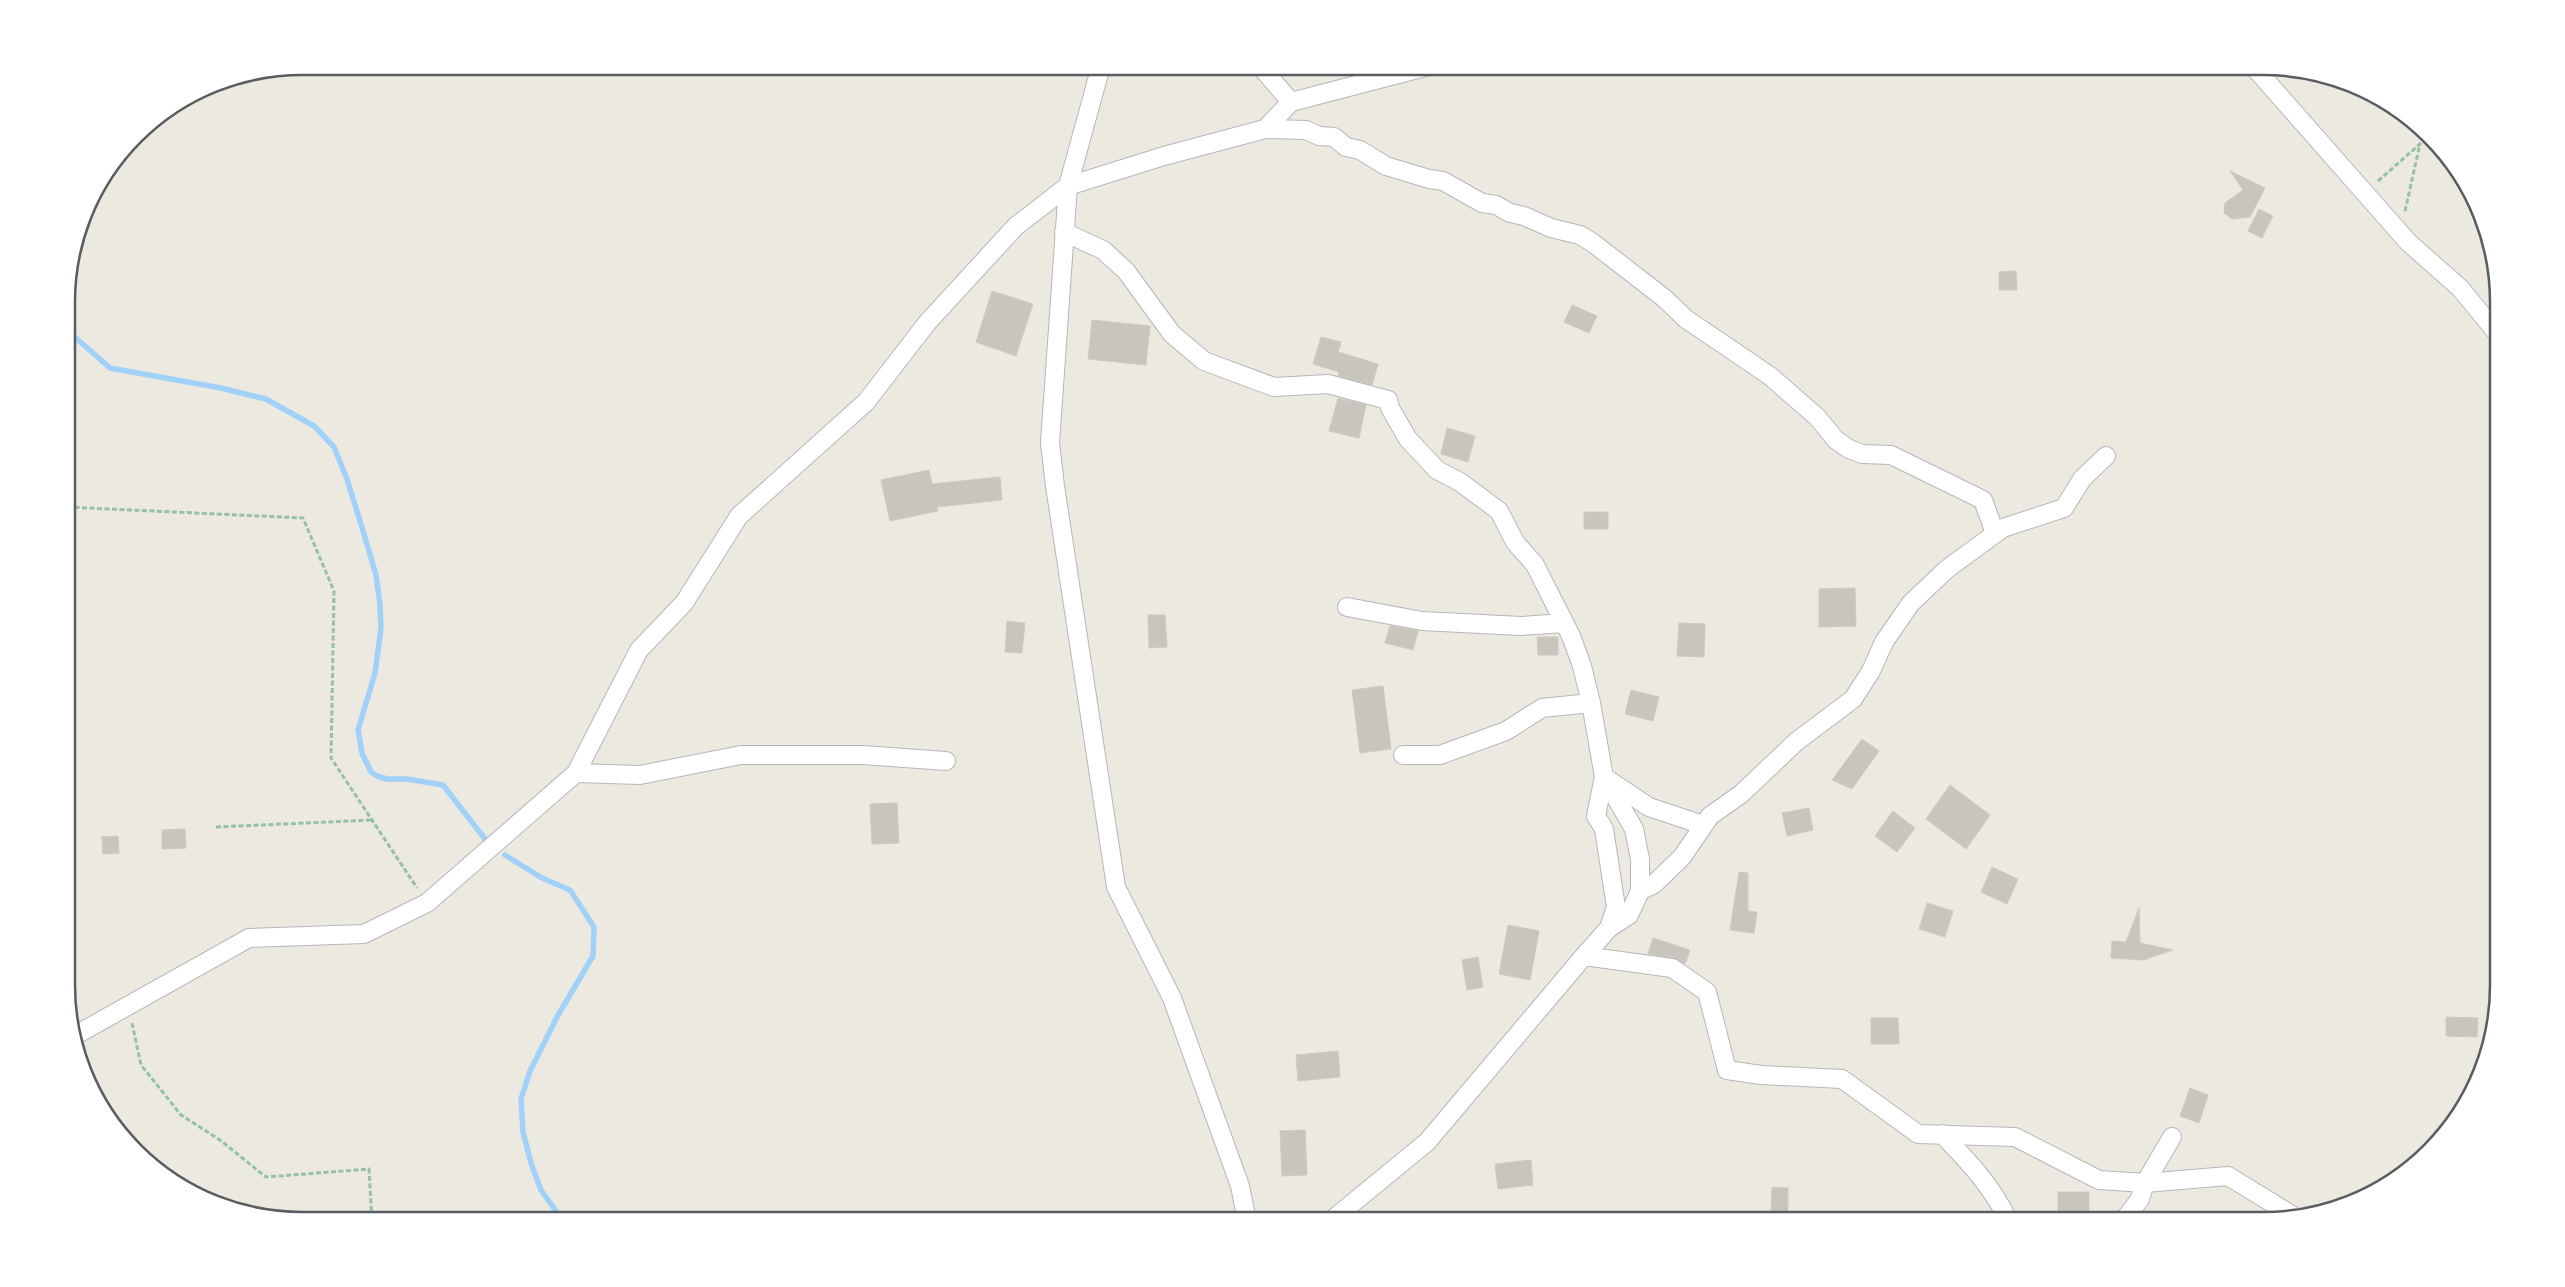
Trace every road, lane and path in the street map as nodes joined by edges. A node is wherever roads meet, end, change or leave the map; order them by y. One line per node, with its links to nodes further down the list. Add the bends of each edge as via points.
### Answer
1 (1099, 75): 9 (street)
2 (1268, 75): 5 (street)
3 (1394, 75): 5 (street)
4 (2261, 75): 10 (street)
5 (1291, 102): 6 (street)
6 (1265, 129): 9 (street); 16 (street, via 1306,130 1334,137 1386,166 1443,182 1482,203 1580,235 1664,298 1686,319 1770,376 1848,449 1862,454 1891,455 1983,500)
7 (2421, 140): 8 (path)
8 (2420, 144): 10 (path); 12 (path, via 2404,216)
9 (1068, 186): 11 (street); 22 (street, via 1016,226 927,322 866,402 739,516 684,603 639,650)
10 (2366, 193): 12 (street)
11 (1064, 232): 18 (street, via 1103,250 1115,260 1172,334 1204,361 1274,386 1328,384 1388,400 1408,439 1437,470 1460,482 1499,511 1515,542 1535,565); 38 (street, via 1050,443 1116,887 1172,998 1240,1186)
12 (2408, 242): 13 (street, via 2460,288)
13 (2490, 324)
14 (2106, 456): 16 (street, via 2082,479 2064,508)
15 (75, 508): 24 (path, via 304,518 334,591 331,758)
16 (1995, 533): 25 (street, via 1947,569 1912,603 1884,642 1853,698 1797,741)
17 (1347, 607): 18 (street, via 1422,621 1521,626)
18 (1564, 623): 19 (street, via 1582,666)
19 (1591, 703): 20 (street, via 1542,708 1506,730 1440,755); 23 (street)
20 (1403, 755)
21 (946, 761): 22 (street, via 863,755 741,755 640,775)
22 (576, 773): 28 (street)
23 (1604, 777): 25 (street, via 1649,806); 27 (street, via 1634,829 1640,859); 29 (street, via 1596,816 1604,829 1616,907)
24 (372, 820): 26 (path); 28 (path)
25 (1703, 825): 27 (street, via 1682,857 1654,884)
26 (216, 827)
27 (1640, 891): 29 (street, via 1629,915)
28 (428, 903): 31 (street, via 364,934 248,938)
29 (1609, 928): 30 (street)
30 (1584, 956): 33 (street, via 1672,968 1707,992 1727,1070 1842,1079 1918,1134); 39 (street, via 1427,1142)
31 (128, 1006): 32 (street); 37 (path, via 141,1065 181,1115 220,1140 266,1177 369,1169)
32 (80, 1033)
33 (1942, 1134): 35 (street, via 2015,1137 2099,1180); 40 (street, via 1973,1166)
34 (2172, 1137): 35 (street)
35 (2145, 1183): 36 (street, via 2228,1176); 41 (street, via 2140,1199)
36 (2285, 1211)
37 (371, 1212)
38 (1245, 1212)
39 (1342, 1212)
40 (2004, 1212)
41 (2130, 1212)

